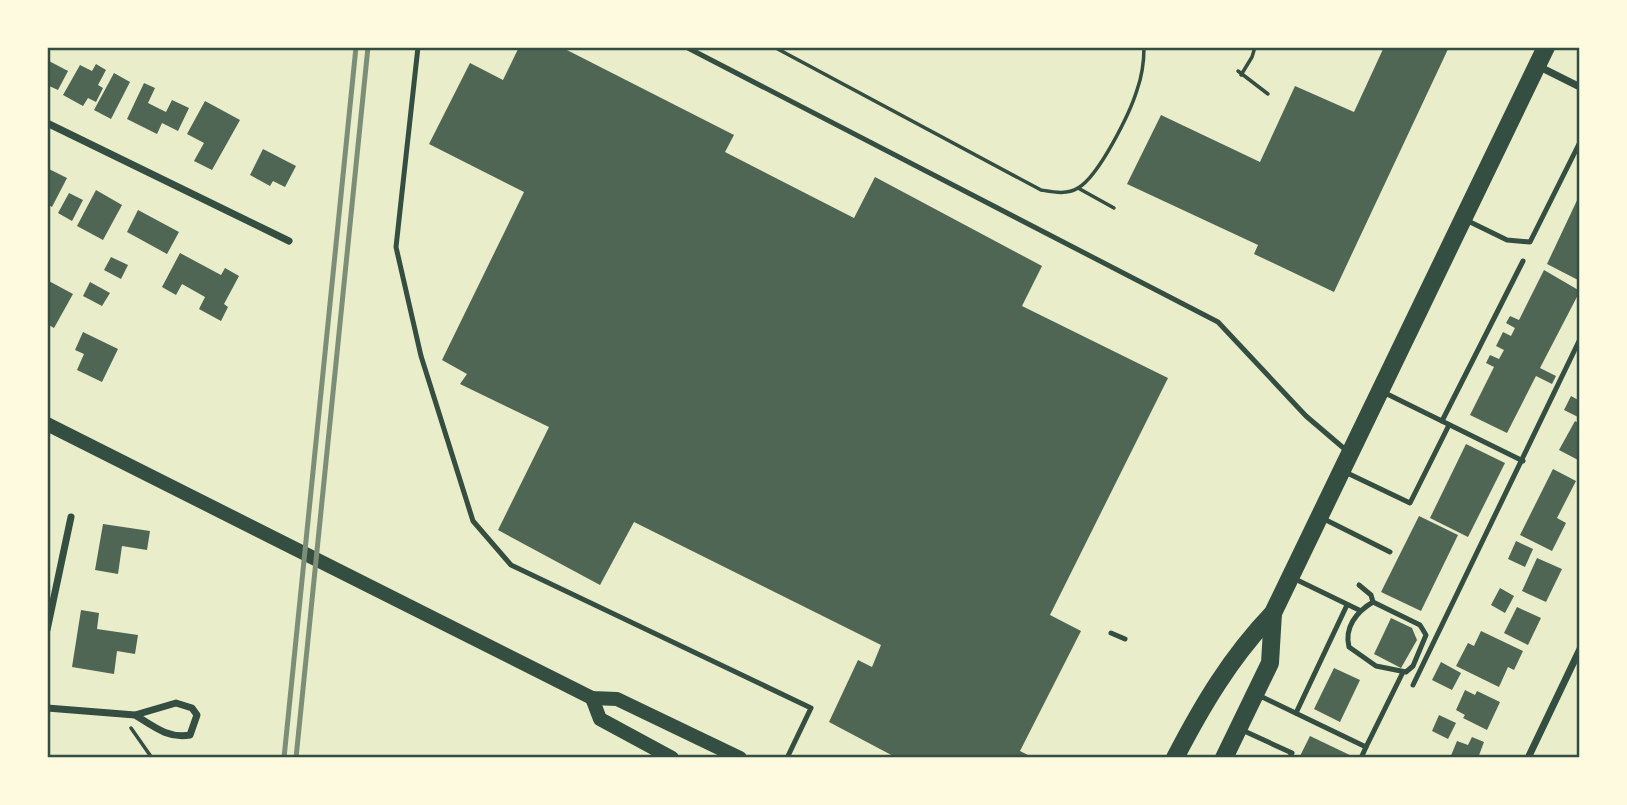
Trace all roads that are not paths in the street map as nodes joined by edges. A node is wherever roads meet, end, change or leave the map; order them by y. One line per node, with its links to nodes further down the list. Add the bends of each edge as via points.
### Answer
1 (418, 47): 43 (lane, via 396,247 421,356 473,521 511,565 811,708)
2 (686, 47): 16 (lane, via 1218,322 1306,416)
3 (1546, 47): 4 (main road)
4 (1537, 66): 5 (street); 8 (main road)
5 (1580, 87)
6 (47, 123): 9 (street)
7 (1580, 142): 8 (lane, via 1530,242 1507,240)
8 (1463, 219): 12 (main road)
9 (289, 241)
10 (1523, 261): 13 (lane)
11 (1580, 340): 17 (lane)
12 (1381, 390): 13 (lane); 16 (main road)
13 (1443, 421): 15 (lane)
14 (47, 424): 35 (main road)
15 (1449, 425): 17 (lane); 18 (lane, via 1410,503)
16 (1350, 453): 18 (main road)
17 (1522, 461): 33 (lane)
18 (1342, 470): 19 (main road)
19 (1320, 516): 21 (lane); 22 (main road)
20 (71, 517): 28 (street)
21 (1390, 552)
22 (1290, 577): 25 (lane); 27 (main road)
23 (1359, 585): 24 (lane)
24 (1373, 602): 26 (lane); 32 (lane, via 1420,625 1426,635 1413,666)
25 (1347, 605): 26 (lane); 37 (lane)
26 (1359, 610): 32 (lane, via 1347,637 1349,647 1376,666)
27 (1273, 613): 34 (main road, via 1270,663); 44 (main road, via 1213,685)
28 (47, 630)
29 (1111, 633): 30 (lane)
30 (1125, 639)
31 (1580, 649): 48 (street)
32 (1403, 672): 40 (lane)
33 (1413, 685)
34 (1255, 694): 37 (lane); 39 (main road)
35 (592, 698): 41 (main road, via 600,719); 42 (main road, via 617,699)
36 (47, 708): 38 (street)
37 (1296, 713): 40 (lane)
38 (135, 715): 38 (street, via 174,737 190,735 197,715 192,708 176,703)
39 (1239, 728): 45 (main road); 46 (lane, via 1292,753)
40 (1366, 747): 47 (lane)
41 (672, 758)
42 (740, 758)
43 (787, 758)
44 (1175, 758)
45 (1225, 758)
46 (1289, 758)
47 (1361, 758)
48 (1528, 758)

